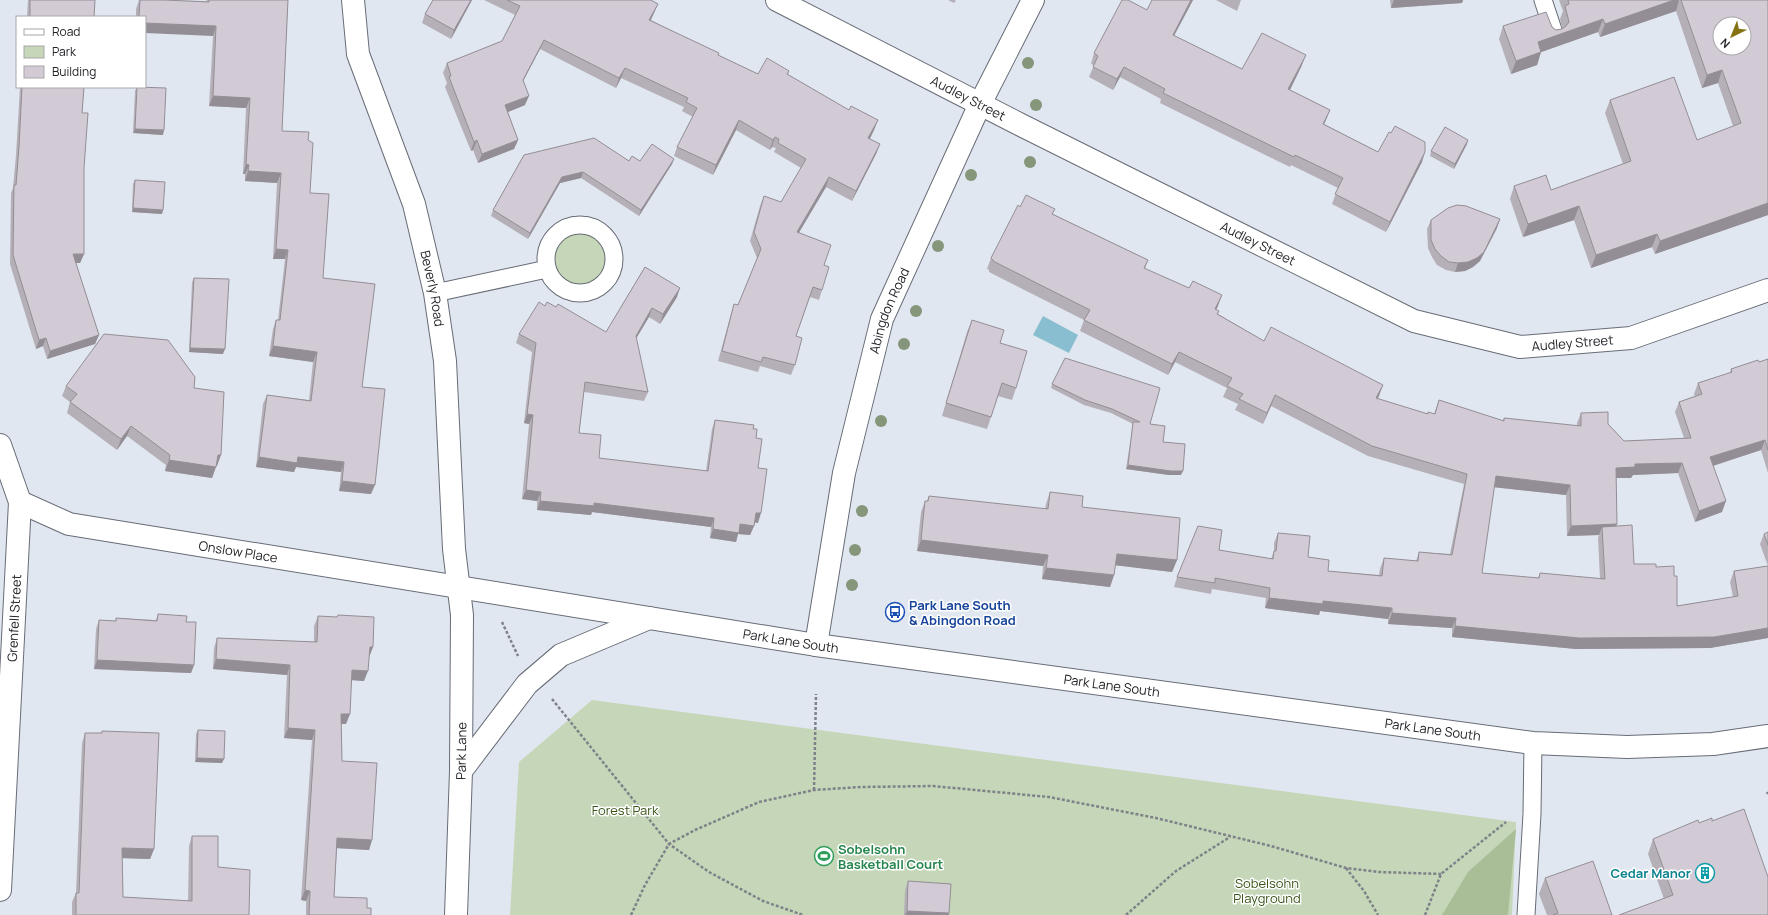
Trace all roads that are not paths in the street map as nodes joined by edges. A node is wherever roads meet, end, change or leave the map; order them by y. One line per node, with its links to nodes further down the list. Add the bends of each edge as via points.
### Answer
1 (353, 0): 9 (street, Beverly Road, via 358,54 414,204)
2 (777, 0): 6 (street, Audley Street)
3 (1033, 0): 6 (street, Abingdon Road)
4 (1543, 0): 5 (lane)
5 (1554, 33)
6 (980, 104): 8 (street, Audley Street, via 1414,322 1520,346 1631,338); 14 (street, Abingdon Road, via 882,319 844,473)
7 (547, 269): 7 (lane, via 552,280 561,288 572,293 584,294 595,291 611,274 613,251 601,232 591,226 570,226 560,231 547,248); 9 (lane)
8 (1768, 290)
9 (435, 293): 12 (street, Beverly Road, via 445,361 454,549)
10 (0, 445): 11 (street, Grenfell Street)
11 (20, 502): 12 (street, Onslow Place, via 70,524); 18 (street, Grenfell Street)
12 (459, 587): 13 (street, Park Lane South); 17 (street, Park Lane, via 462,615)
13 (649, 618): 14 (street, Park Lane South); 17 (street, via 561,655 527,684)
14 (816, 645): 16 (street, Park Lane South)
15 (1768, 736): 16 (street, Park Lane South, via 1713,744 1627,747)
16 (1533, 743): 20 (lane)
17 (461, 771): 19 (street, Park Lane)
18 (0, 890)
19 (456, 915)
20 (1526, 915)

